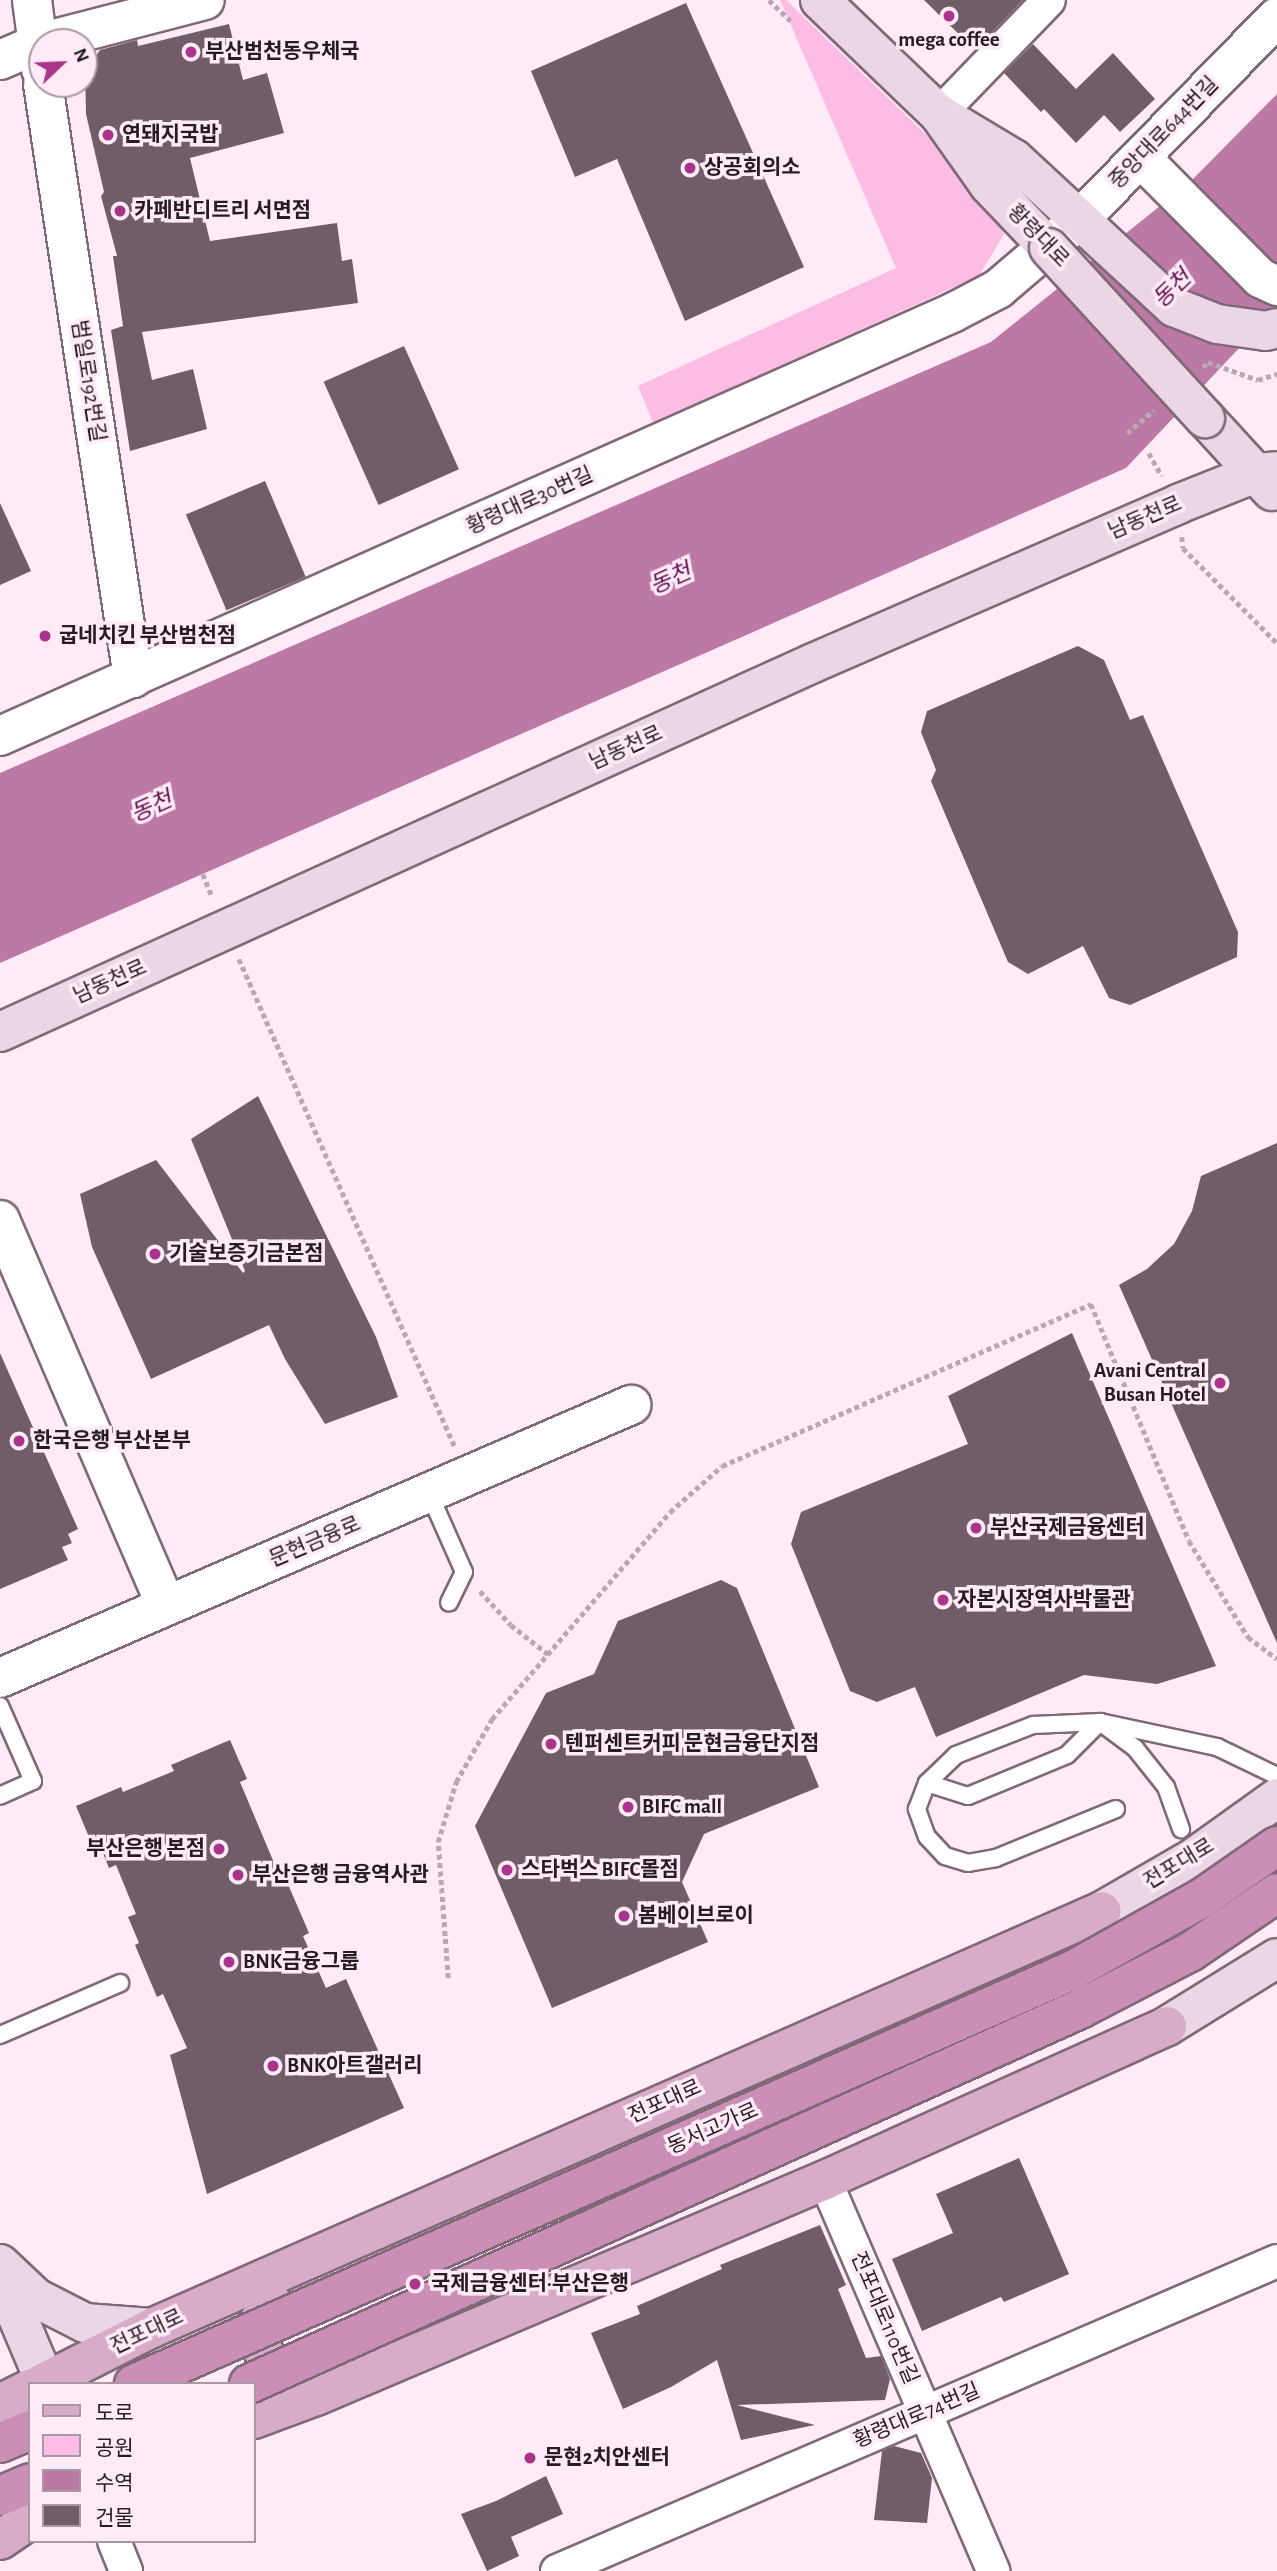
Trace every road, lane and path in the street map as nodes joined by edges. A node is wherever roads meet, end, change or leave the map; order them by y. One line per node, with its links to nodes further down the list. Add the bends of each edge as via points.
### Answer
1 (32, 0): 6 (street)
2 (205, 0): 7 (street)
3 (820, 0): 11 (main road, 황령대로)
4 (1049, 0): 11 (street)
5 (1277, 17): 12 (street, 중앙대로644번길)
6 (37, 28)
7 (98, 33)
8 (28, 54): 9 (street)
9 (0, 60)
10 (45, 98): 22 (street, 범일로192번길)
11 (939, 114): 13 (main road, via 1014,159); 14 (main road, 황령대로, via 989,186)
12 (1153, 169): 13 (street, 중앙대로644번길); 15 (street, via 1260,278)
13 (1080, 219): 14 (street, 중앙대로644번길); 16 (main road, via 1174,307 1217,324)
14 (1049, 248): 19 (main road, 황령대로, bridge, via 1205,418); 22 (street, 황령대로30번길, via 999,289 954,312)
15 (1277, 286)
16 (1272, 329)
17 (1277, 374): 18 (path)
18 (1258, 380)
19 (1270, 480): 20 (main road, 남동천로)
20 (1178, 504): 21 (path, via 1183,548); 26 (main road, 남동천로, via 813,663)
21 (1277, 643)
22 (133, 678): 23 (street, 황령대로30번길)
23 (0, 736)
24 (203, 874): 25 (path)
25 (211, 894)
26 (226, 929): 27 (main road, 남동천로); 30 (path)
27 (0, 1032)
28 (0, 1220): 34 (street)
29 (631, 1405): 30 (street, 문현금융로)
30 (468, 1476): 31 (street, 문현금융로)
31 (429, 1493): 32 (lane); 34 (street, 문현금융로)
32 (464, 1572): 33 (lane); 35 (path, via 511,1625)
33 (449, 1603)
34 (166, 1605): 37 (street, 문현금융로)
35 (548, 1654): 36 (path, via 670,1512 722,1466 1091,1304 1189,1541 1248,1637); 49 (path, via 492,1719 453,1794 438,1842)
36 (1277, 1659)
37 (0, 1678)
38 (0, 1706): 42 (lane, via 33,1781)
39 (1100, 1722): 40 (lane, via 1217,1747); 41 (lane, via 1033,1725 956,1755); 41 (lane, via 1067,1755 968,1796); 45 (lane, via 1135,1748 1166,1787)
40 (1277, 1776)
41 (927, 1783): 44 (lane, via 917,1809 927,1837 945,1856 968,1863 996,1858)
42 (0, 1796)
43 (1277, 1798): 57 (main road, 전포대로, via 1195,1857 1102,1911)
44 (1116, 1809)
45 (1181, 1829)
46 (1277, 1846): 62 (highway, 동서고가로, bridge, via 1202,1898 1073,1970)
47 (1277, 1893): 63 (highway, 동서고가로, bridge, via 1190,1952 1080,2009)
48 (1277, 1958): 52 (main road)
49 (448, 1978)
50 (120, 1983): 53 (lane)
51 (1277, 1987): 52 (main road)
52 (1167, 2026): 54 (main road)
53 (0, 2035)
54 (825, 2180): 65 (main road); 67 (street, 전포대로110번길)
55 (1277, 2261): 67 (street, 황령대로74번길)
56 (0, 2263): 59 (main road, via 36,2298 86,2323)
57 (292, 2267): 59 (main road, 전포대로); 65 (main road, via 254,2329 276,2381)
58 (0, 2275): 60 (main road)
59 (152, 2328): 61 (main road, 전포대로)
60 (40, 2382)
61 (47, 2382)
62 (139, 2382)
63 (253, 2382)
64 (28, 2391): 66 (main road, 전포대로)
65 (316, 2396): 68 (main road)
66 (0, 2404)
67 (925, 2413): 79 (street, 황령대로74번길); 80 (street, 전포대로110번길)
68 (256, 2418)
69 (28, 2431): 70 (highway)
70 (0, 2443)
71 (28, 2484): 72 (highway)
72 (0, 2496)
73 (28, 2506): 74 (main road)
74 (0, 2518)
75 (28, 2521): 76 (main road)
76 (0, 2540)
77 (115, 2543): 78 (street)
78 (126, 2571)
79 (556, 2571)
80 (993, 2571)

